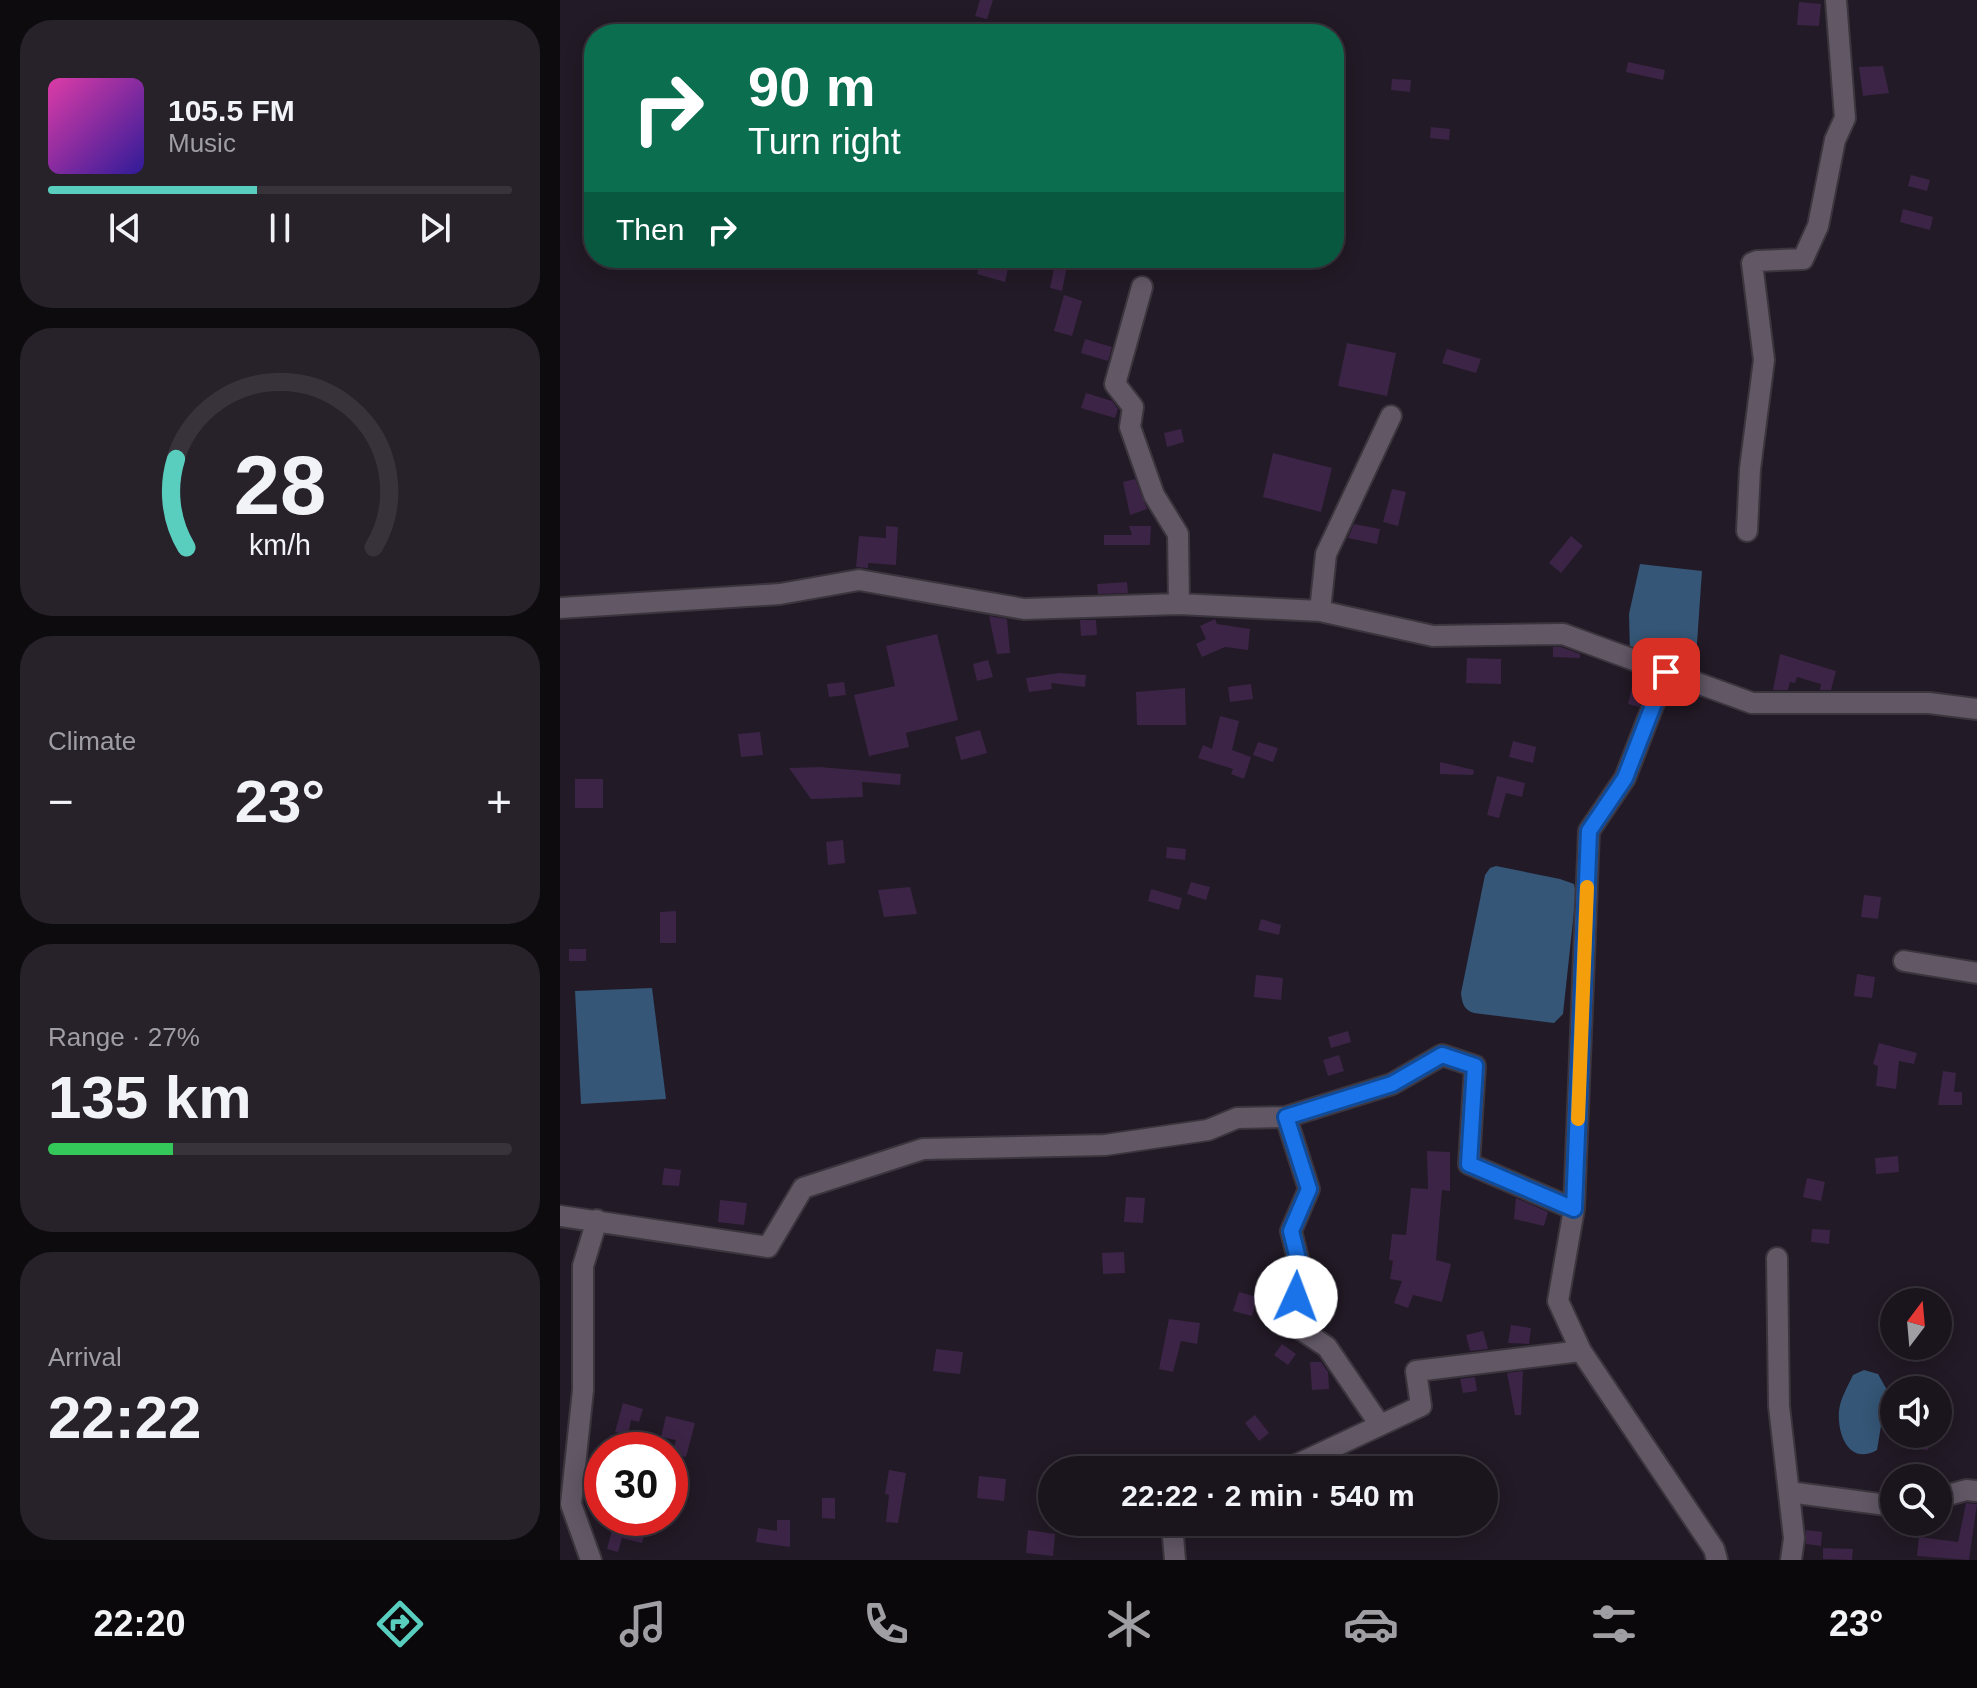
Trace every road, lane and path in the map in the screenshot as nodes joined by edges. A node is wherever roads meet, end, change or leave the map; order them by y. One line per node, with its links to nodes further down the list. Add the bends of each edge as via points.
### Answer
1 (1836, 0): 4 (street, via 1845,118 1835,140 1818,226 1803,259 1752,263 1764,360)
2 (1142, 287): 5 (street, via 1115,384 1133,407 1130,427 1154,495 1178,534)
3 (1391, 416): 7 (street, via 1326,554)
4 (1747, 531)
5 (1179, 604): 6 (street, via 1024,609 859,580 780,594); 7 (street)
6 (560, 608)
7 (1320, 611): 8 (street, via 1433,636 1563,634)
8 (1666, 672): 9 (street, via 1752,703 1929,703); 13 (street, via 1625,778 1589,831)
9 (1977, 709)
10 (1904, 961): 11 (street)
11 (1977, 973)
12 (1286, 1117): 13 (street, via 1392,1084 1442,1055 1475,1066 1469,1164); 15 (street, via 1237,1118 1208,1130 1105,1145 923,1149 803,1188 768,1247); 18 (street, via 1309,1189 1291,1231 1301,1271 1291,1323 1327,1347)
13 (1574, 1209): 17 (street, via 1558,1301)
14 (560, 1216): 15 (street)
15 (597, 1220): 25 (street, via 583,1266 583,1390 571,1504)
16 (1777, 1258): 21 (street, via 1779,1406)
17 (1581, 1351): 18 (street, via 1416,1371 1421,1406); 27 (street)
18 (1380, 1425): 19 (street)
19 (1315, 1456)
20 (1977, 1491): 22 (street)
21 (1789, 1492): 23 (street); 28 (street)
22 (1952, 1494)
23 (1880, 1504)
24 (1173, 1536): 26 (street)
25 (591, 1560)
26 (1175, 1560)
27 (1717, 1560)
28 (1791, 1560)

